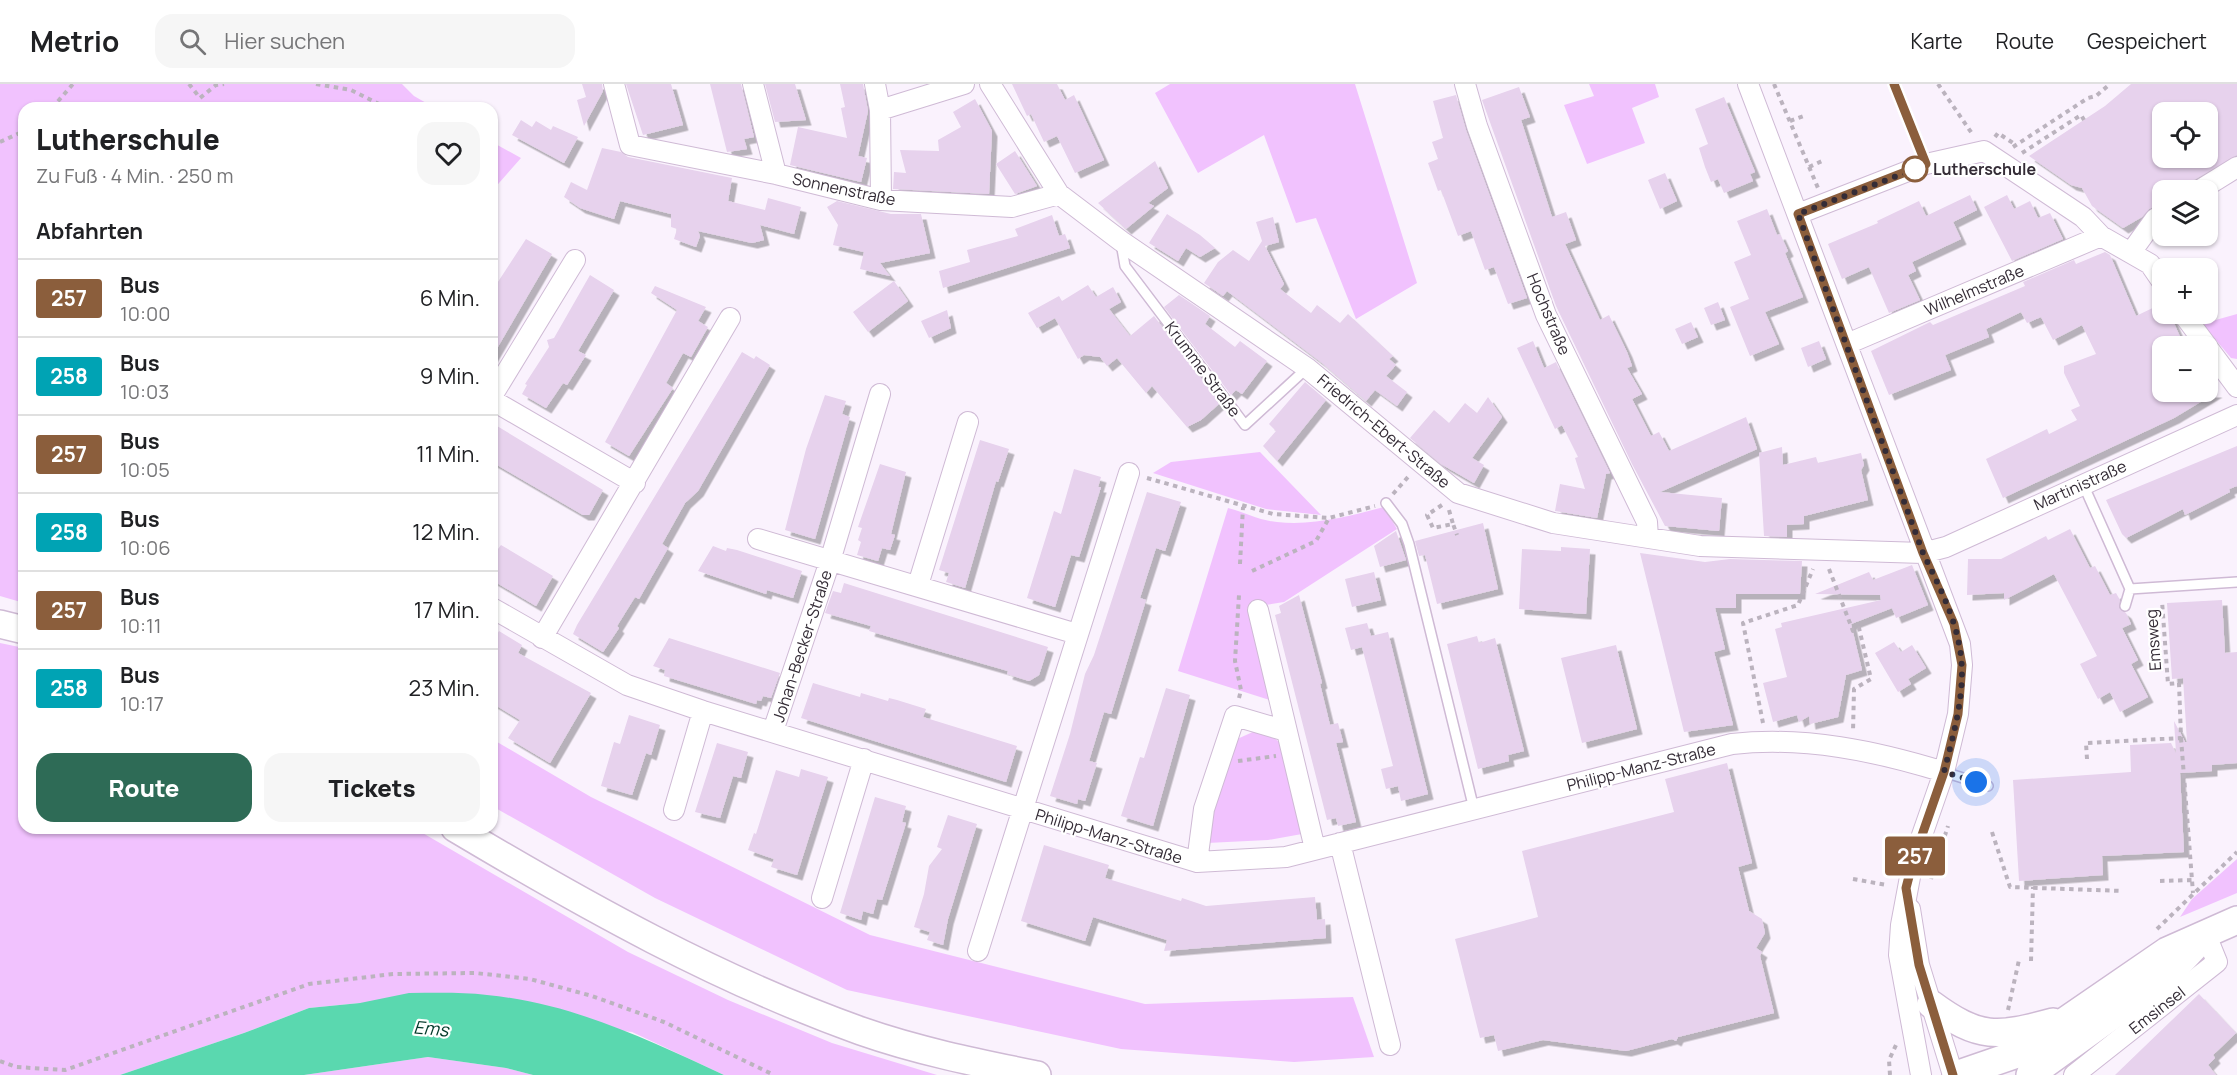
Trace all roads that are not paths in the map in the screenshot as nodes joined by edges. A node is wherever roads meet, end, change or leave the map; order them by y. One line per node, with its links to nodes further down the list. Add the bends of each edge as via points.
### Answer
1 (614, 84): 12 (street, Sonnenstraße, via 630,144)
2 (753, 84): 12 (street)
3 (875, 84): 9 (street)
4 (964, 84): 9 (street)
5 (990, 84): 14 (street, Friedrich-Ebert-Straße)
6 (1465, 84): 37 (street, Hochstraße, via 1546,315 1647,522)
7 (1748, 84): 16 (street)
8 (1894, 84): 10 (lane)
9 (880, 110): 15 (street)
10 (1926, 164): 16 (street); 18 (street, via 1984,151 2083,217)
11 (2237, 166): 13 (street)
12 (776, 174): 15 (street, Sonnenstraße)
13 (2215, 180)
14 (1059, 194): 15 (street, Sonnenstraße, via 1012,207); 19 (street, Friedrich-Ebert-Straße)
15 (881, 200)
16 (1798, 214): 24 (street)
17 (2152, 223): 20 (street)
18 (2101, 236): 20 (street); 24 (street, Wilhelmstraße)
19 (1121, 241): 26 (street, Friedrich-Ebert-Straße); 26 (lane, Krumme Straße, via 1125,266 1245,425)
20 (2132, 251): 22 (street)
21 (575, 260): 27 (street)
22 (2152, 267)
23 (730, 318): 34 (street)
24 (1847, 344): 39 (street)
25 (2218, 362): 28 (street)
26 (1307, 368): 37 (street, Friedrich-Ebert-Straße, via 1458,493 1552,523)
27 (498, 386)
28 (2237, 387)
29 (880, 394): 40 (street, Johan-Becker-Straße)
30 (498, 403): 34 (street)
31 (2237, 415): 35 (street, Martinistraße)
32 (968, 422): 42 (street)
33 (1129, 473): 49 (street)
34 (635, 483): 50 (street)
35 (2083, 484): 39 (street, Martinistraße, via 1946,547); 43 (lane)
36 (1386, 503): 57 (lane, via 1402,524 1409,544)
37 (1648, 538): 39 (street, Friedrich-Ebert-Straße, via 1700,546)
38 (758, 539): 40 (street, Johan-Becker-Straße)
39 (1923, 553): 55 (street, via 1954,624 1961,655 1958,714)
40 (830, 561): 42 (street, Johan-Becker-Straße); 53 (street, Johan-Becker-Straße)
41 (2237, 582): 43 (lane)
42 (918, 585): 49 (street, Johan-Becker-Straße)
43 (2130, 589): 44 (lane)
44 (2125, 606)
45 (1258, 610): 52 (street)
46 (498, 612): 50 (street, Philipp-Manz-Straße)
47 (0, 624): 48 (main road)
48 (18, 628)
49 (1077, 634): 58 (street)
50 (542, 638): 51 (street, Philipp-Manz-Straße, via 627,685)
51 (703, 711): 53 (street, Philipp-Manz-Straße); 59 (street)
52 (1286, 731): 62 (street); 63 (street, Philipp-Manz-Straße, via 1235,716 1204,809)
53 (773, 732): 54 (street, Philipp-Manz-Straße)
54 (864, 759): 58 (street, Philipp-Manz-Straße); 65 (street)
55 (1944, 772): 56 (lane); 57 (street, Philipp-Manz-Straße, via 1852,748 1767,742 1732,744); 64 (street)
56 (1988, 786)
57 (1474, 808): 61 (street, Philipp-Manz-Straße)
58 (1022, 809): 63 (street, Philipp-Manz-Straße); 68 (street, Philipp-Manz-Straße)
59 (674, 810)
60 (465, 834): 73 (main road, via 621,924 775,998 863,1031 954,1058)
61 (1340, 843): 62 (street, Philipp-Manz-Straße); 71 (street)
62 (1315, 849): 63 (street, Philipp-Manz-Straße, via 1286,857)
63 (1197, 862)
64 (1906, 888): 69 (street, via 1919,965); 74 (street, via 1899,955)
65 (822, 898)
66 (2237, 920): 67 (main road)
67 (2206, 935): 70 (main road, via 2167,951); 72 (main road, via 2167,976); 76 (street, Emsinsel, via 2217,962)
68 (978, 951)
69 (1931, 1004): 70 (main road, via 1972,1029 1994,1034); 75 (street)
70 (2075, 1016): 75 (main road, via 2017,1054)
71 (1390, 1045)
72 (2037, 1073)
73 (1037, 1075)
74 (1921, 1075)
75 (1955, 1075)
76 (2074, 1075)

